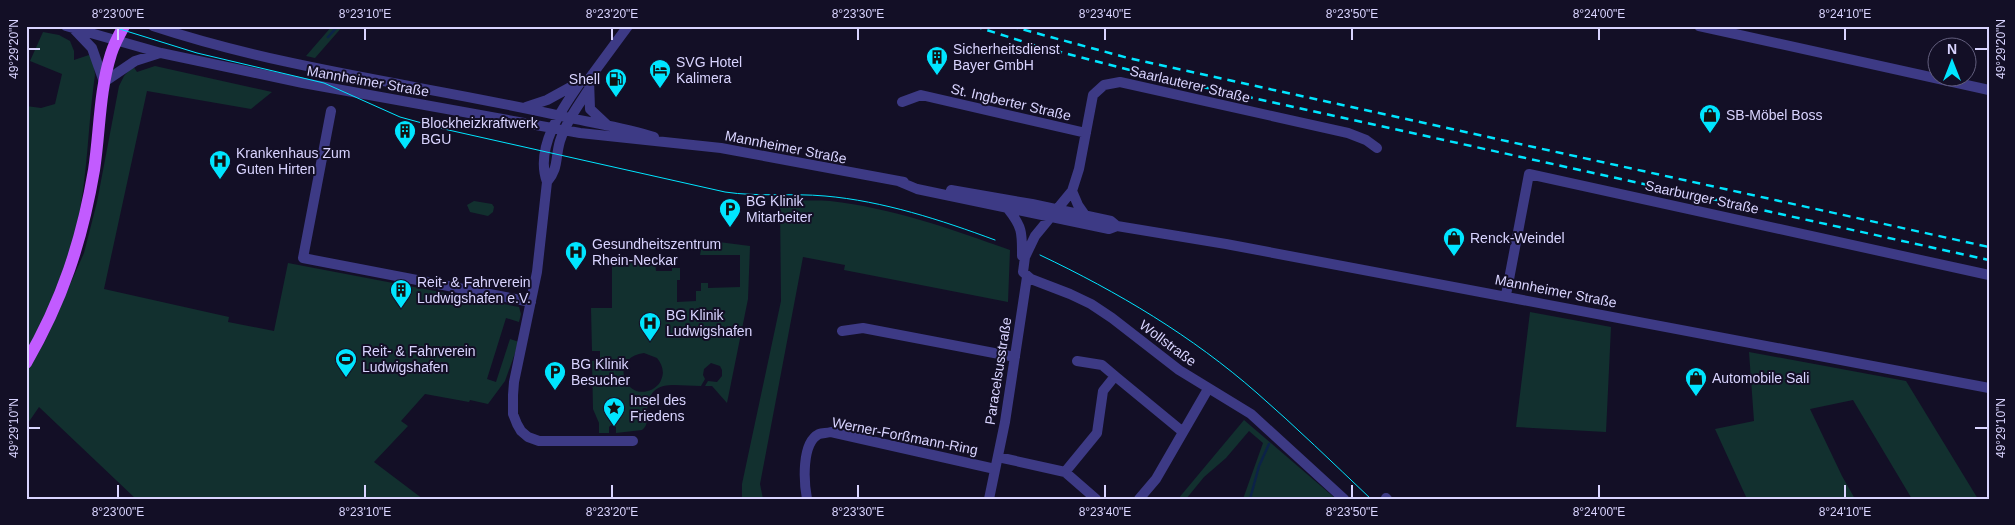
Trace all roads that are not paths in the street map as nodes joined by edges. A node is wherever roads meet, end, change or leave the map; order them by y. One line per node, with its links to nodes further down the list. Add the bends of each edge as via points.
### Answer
1 (124, 26): 7 (main road)
2 (153, 26): 8 (street, Mannheimer Straße)
3 (171, 26): 8 (street)
4 (628, 26): 11 (street)
5 (1699, 26): 12 (street)
6 (69, 27): 7 (street, Mannheimer Straße); 10 (street, via 92,48)
7 (117, 40): 9 (street, Mannheimer Straße); 10 (main road)
8 (198, 41): 14 (street, Mannheimer Straße, via 272,60)
9 (161, 53): 10 (street, via 135,61); 19 (street, Mannheimer Straße, via 303,84)
10 (104, 82): 38 (main road, via 94,169 79,242 64,289)
11 (587, 83): 14 (street, via 535,105); 16 (street); 17 (street); 18 (street, via 590,109)
12 (1989, 90)
13 (902, 102): 21 (street, St. Ingberter Straße, via 921,95)
14 (522, 107): 16 (street, Mannheimer Straße)
15 (331, 111): 34 (street, via 303,258)
16 (558, 115): 17 (street, Mannheimer Straße); 19 (street)
17 (570, 118): 18 (street, Mannheimer Straße); 20 (street)
18 (607, 125): 22 (street, Mannheimer Straße)
19 (552, 128): 20 (street, Mannheimer Straße); 25 (street, via 542,170)
20 (565, 130): 22 (street, Mannheimer Straße); 25 (street, via 554,173)
21 (1086, 133): 23 (street, Saarlauterer Straße, via 1093,95 1104,85 1120,82 1348,133); 26 (street, Saarlauterer Straße)
22 (632, 135): 24 (street, Mannheimer Straße)
23 (1377, 148)
24 (898, 181): 27 (street, Mannheimer Straße, via 917,190); 28 (street, Mannheimer Straße)
25 (547, 182): 34 (street)
26 (1072, 190): 28 (street, Saarlauterer Straße); 29 (street)
27 (1008, 209): 28 (street, Mannheimer Straße); 31 (street, via 1022,231)
28 (1055, 213): 29 (street, Mannheimer Straße); 30 (street, Mannheimer Straße, via 1109,229); 31 (street, via 1029,246)
29 (1085, 215): 30 (street, Mannheimer Straße, via 1111,220)
30 (1117, 226): 33 (street, Mannheimer Straße)
31 (1025, 273): 36 (street, Paracelsusstraße); 40 (street, Wollstraße, via 1091,304)
32 (1989, 275): 33 (street, Saarburger Straße, via 1529,174)
33 (1506, 295): 41 (street, Mannheimer Straße)
34 (531, 302): 43 (street, via 514,382 513,414 521,431 538,441)
35 (842, 331): 36 (street, via 863,328)
36 (1015, 358): 44 (street, Paracelsusstraße)
37 (1077, 361): 39 (street, via 1102,365)
38 (26, 363)
39 (1115, 376): 42 (street); 46 (street, via 1103,391 1097,433)
40 (1208, 388): 42 (street); 51 (street, Wollstraße, via 1251,414)
41 (1989, 388)
42 (1182, 432): 50 (street, via 1156,479)
43 (632, 440)
44 (998, 457): 45 (street, Paracelsusstraße); 46 (street)
45 (995, 469): 47 (street, Werner-Forßmann-Ring, via 831,432 819,434 809,447 804,484); 48 (street, Paracelsusstraße)
46 (1065, 472): 49 (street)
47 (807, 499)
48 (989, 499)
49 (1096, 499)
50 (1139, 499)
51 (1344, 499)

